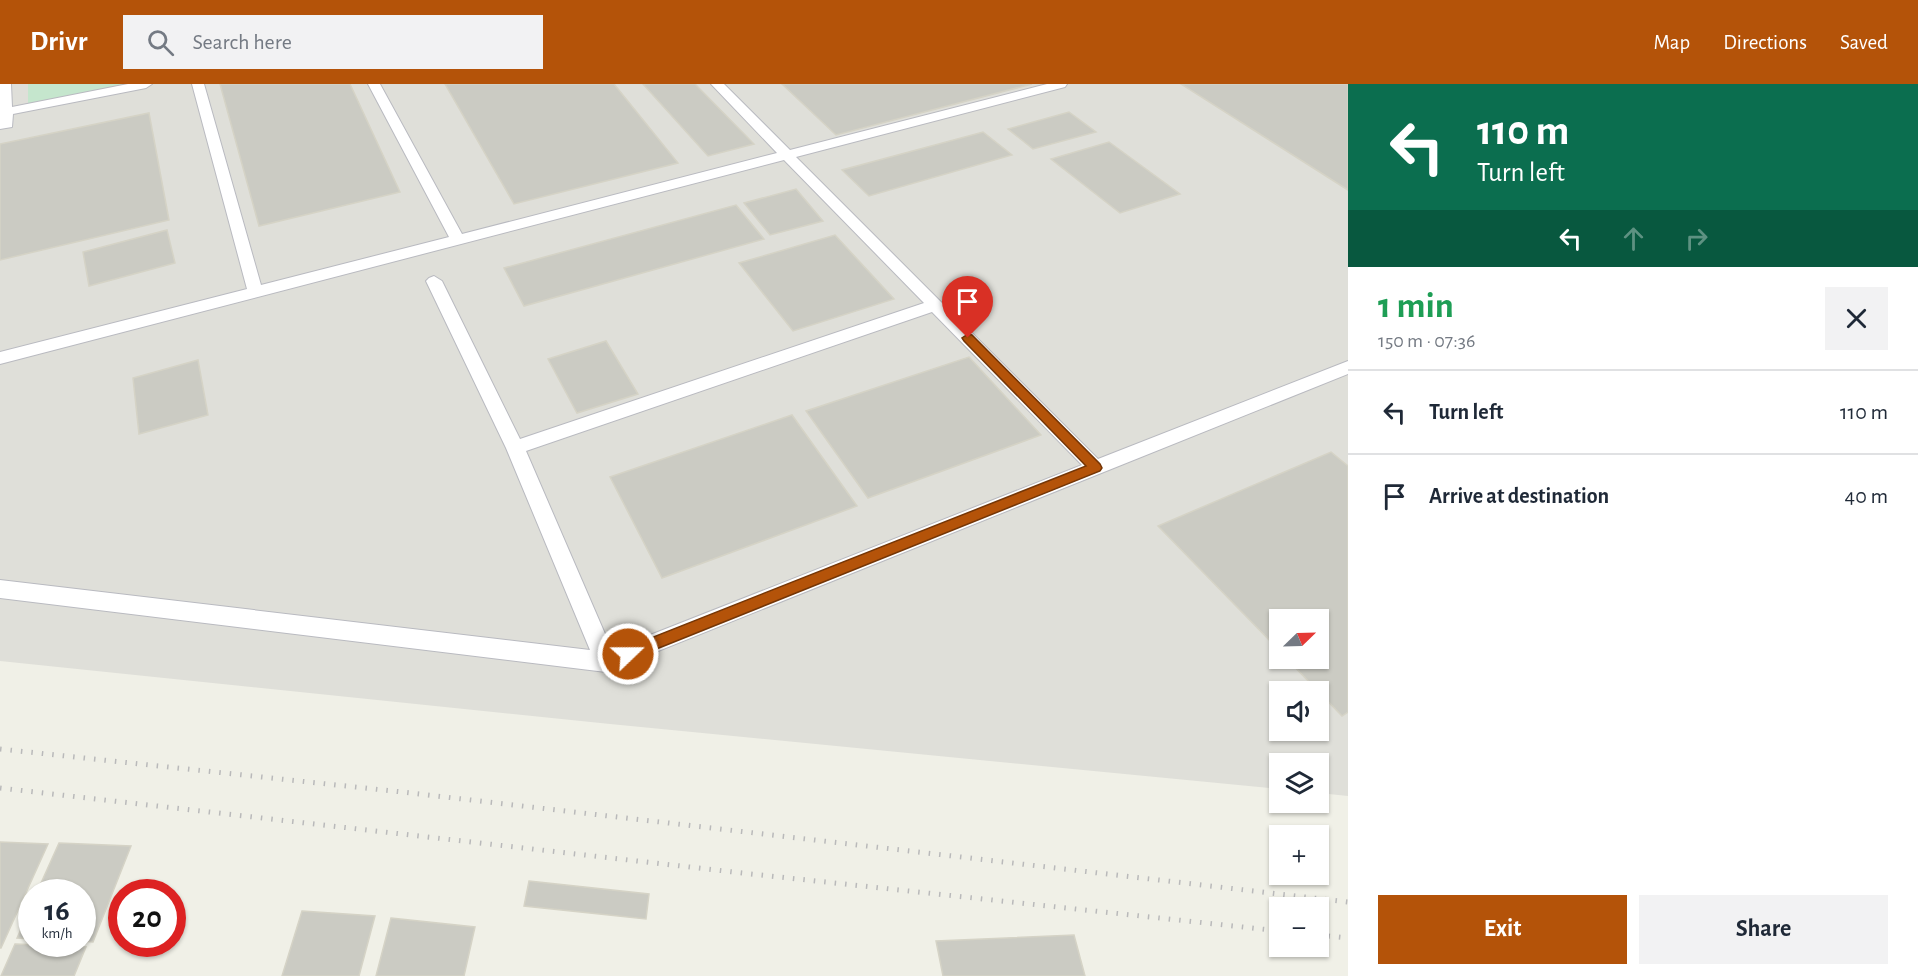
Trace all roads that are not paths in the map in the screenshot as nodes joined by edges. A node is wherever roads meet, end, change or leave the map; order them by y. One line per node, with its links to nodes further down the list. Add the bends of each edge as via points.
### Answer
1 (4, 84): 7 (lane)
2 (146, 84): 7 (lane)
3 (198, 84): 12 (lane)
4 (374, 84): 10 (lane)
5 (717, 84): 9 (lane)
6 (1061, 84): 9 (lane)
7 (6, 112): 8 (lane, via 7,124)
8 (0, 125)
9 (787, 154): 10 (lane); 13 (lane)
10 (457, 239): 12 (lane)
11 (434, 280): 16 (lane)
12 (255, 291): 14 (lane)
13 (936, 305): 16 (lane); 17 (lane)
14 (0, 358)
15 (1348, 367): 17 (lane)
16 (515, 448): 19 (lane)
17 (1096, 468): 19 (lane)
18 (0, 589): 19 (lane)
19 (606, 662)

